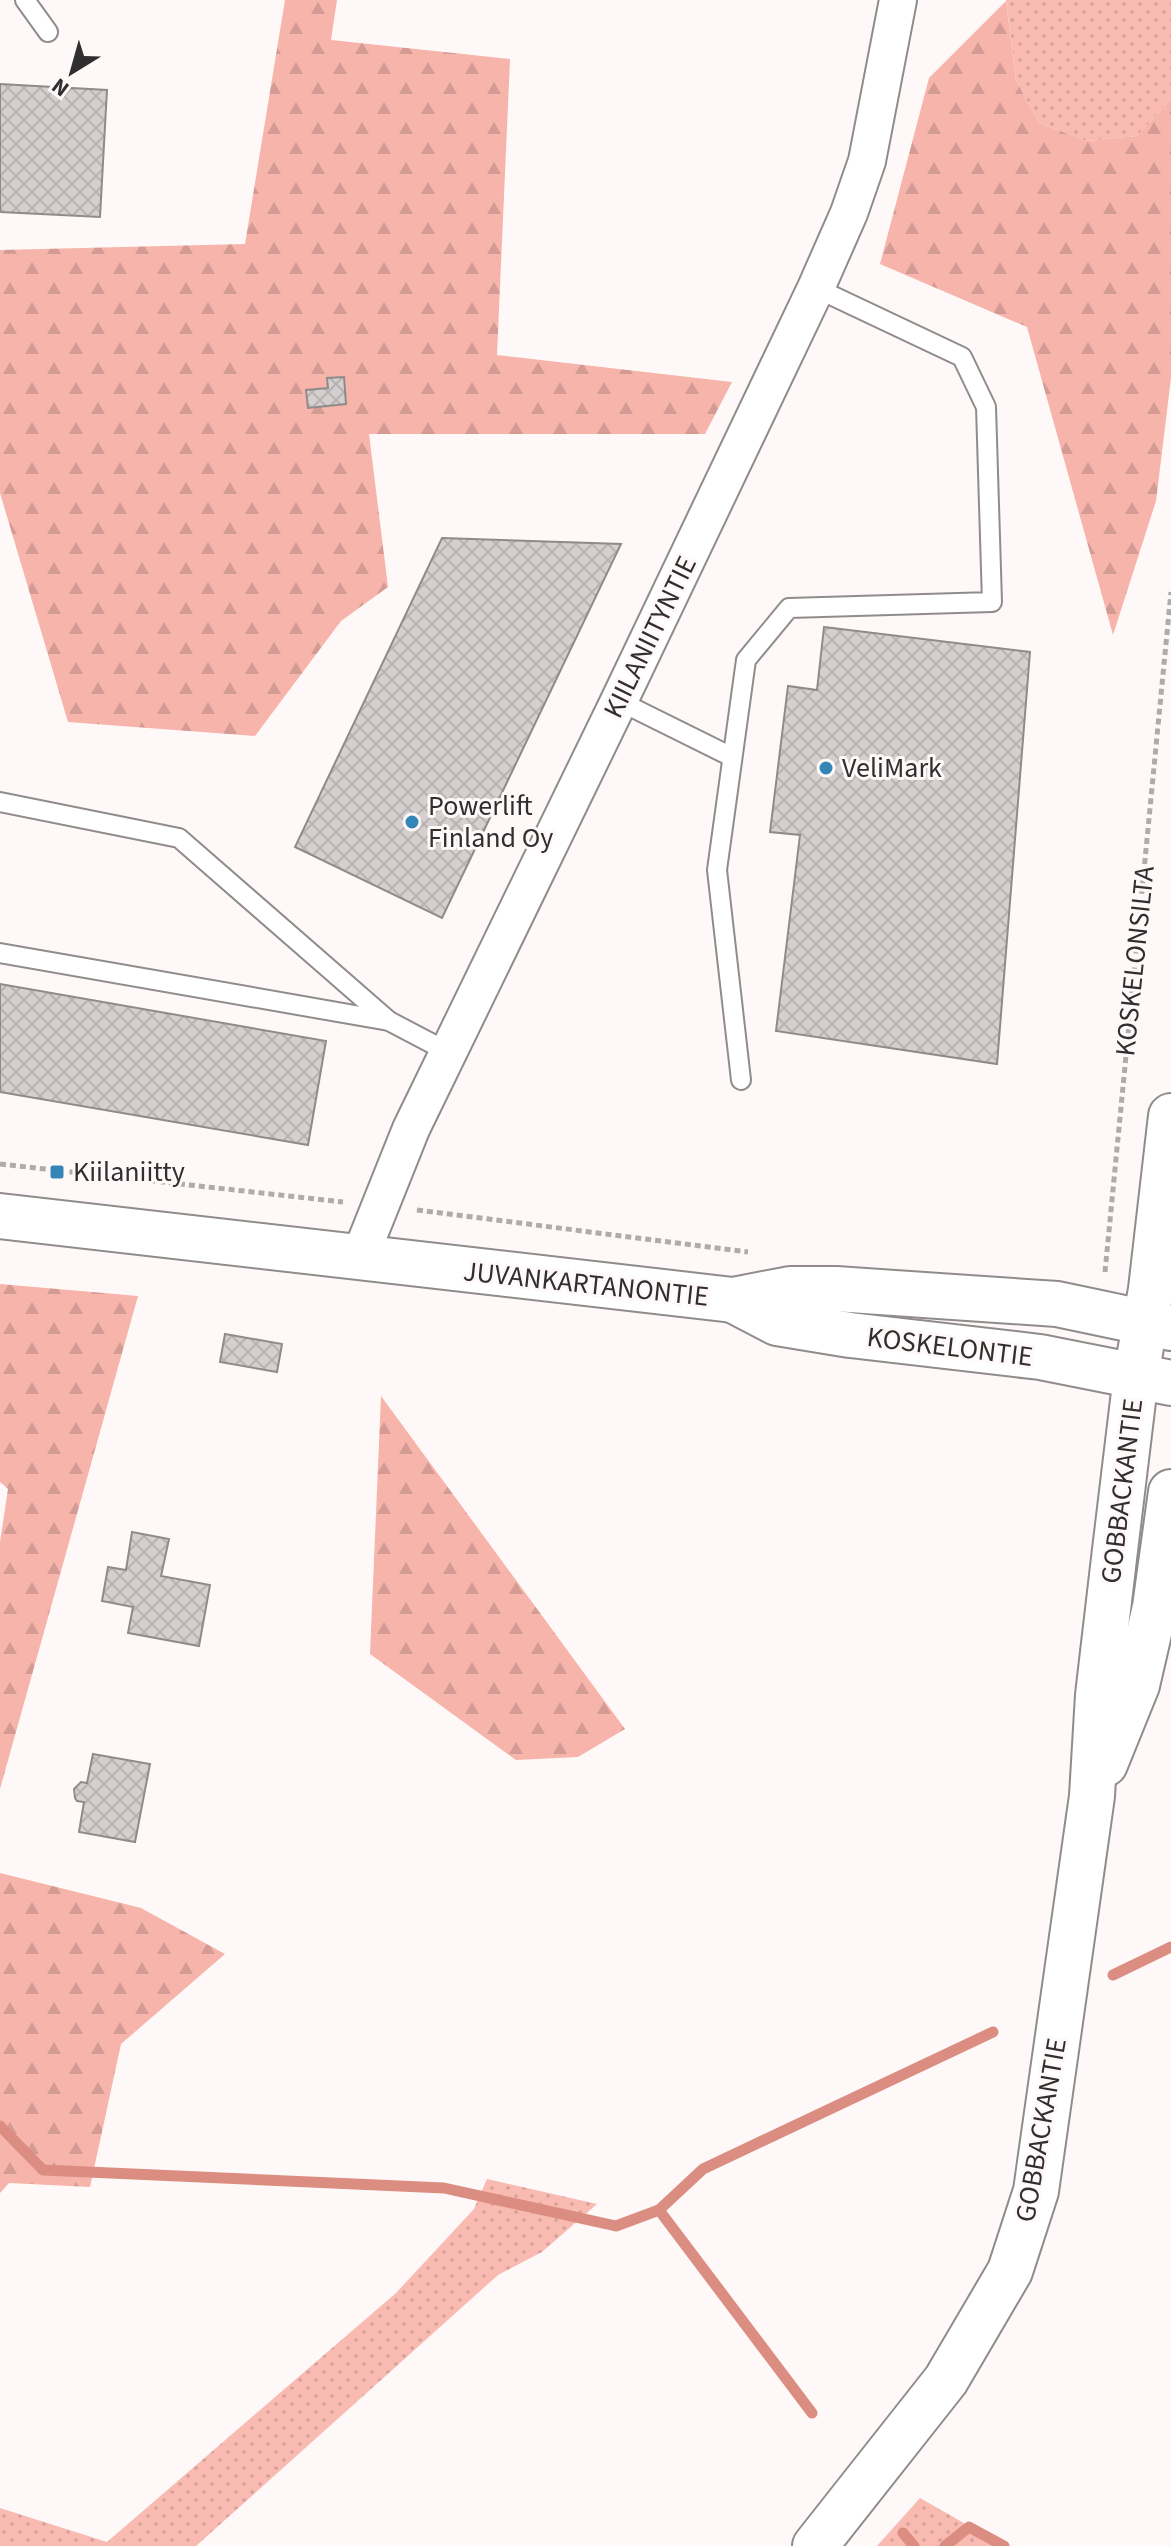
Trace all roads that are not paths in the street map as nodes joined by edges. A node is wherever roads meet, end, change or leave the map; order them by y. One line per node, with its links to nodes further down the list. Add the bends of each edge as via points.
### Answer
1 (25, 0): 3 (lane)
2 (898, 0): 4 (street, KIILANIITYNTIE, via 867,161)
3 (48, 32)
4 (816, 288): 5 (street, KIILANIITYNTIE); 6 (lane, via 962,357 986,407 992,602 789,608 746,660)
5 (619, 701): 6 (lane); 10 (street, KIILANIITYNTIE)
6 (732, 757): 11 (lane, via 717,870)
7 (0, 802): 9 (lane, via 179,838)
8 (0, 953): 9 (lane)
9 (389, 1021): 10 (lane)
10 (448, 1052): 14 (street, KIILANIITYNTIE)
11 (741, 1080)
12 (1171, 1116): 16 (main road)
13 (0, 1216): 14 (main road, JUVANKARTANONTIE)
14 (359, 1259): 15 (main road, JUVANKARTANONTIE)
15 (733, 1300): 16 (main road, JUVANKARTANONTIE, via 790,1289 836,1289); 17 (main road, KOSKELONTIE, via 777,1323 1040,1357)
16 (1156, 1313): 17 (main road)
17 (1154, 1380): 19 (main road, GOBBACKANTIE, via 1098,1695)
18 (1171, 1492): 19 (main road, GOBBACKANTIE, via 1155,1607 1137,1685)
19 (1092, 1796): 20 (main road, GOBBACKANTIE, via 1036,2191 1010,2271 946,2380)
20 (815, 2546)

